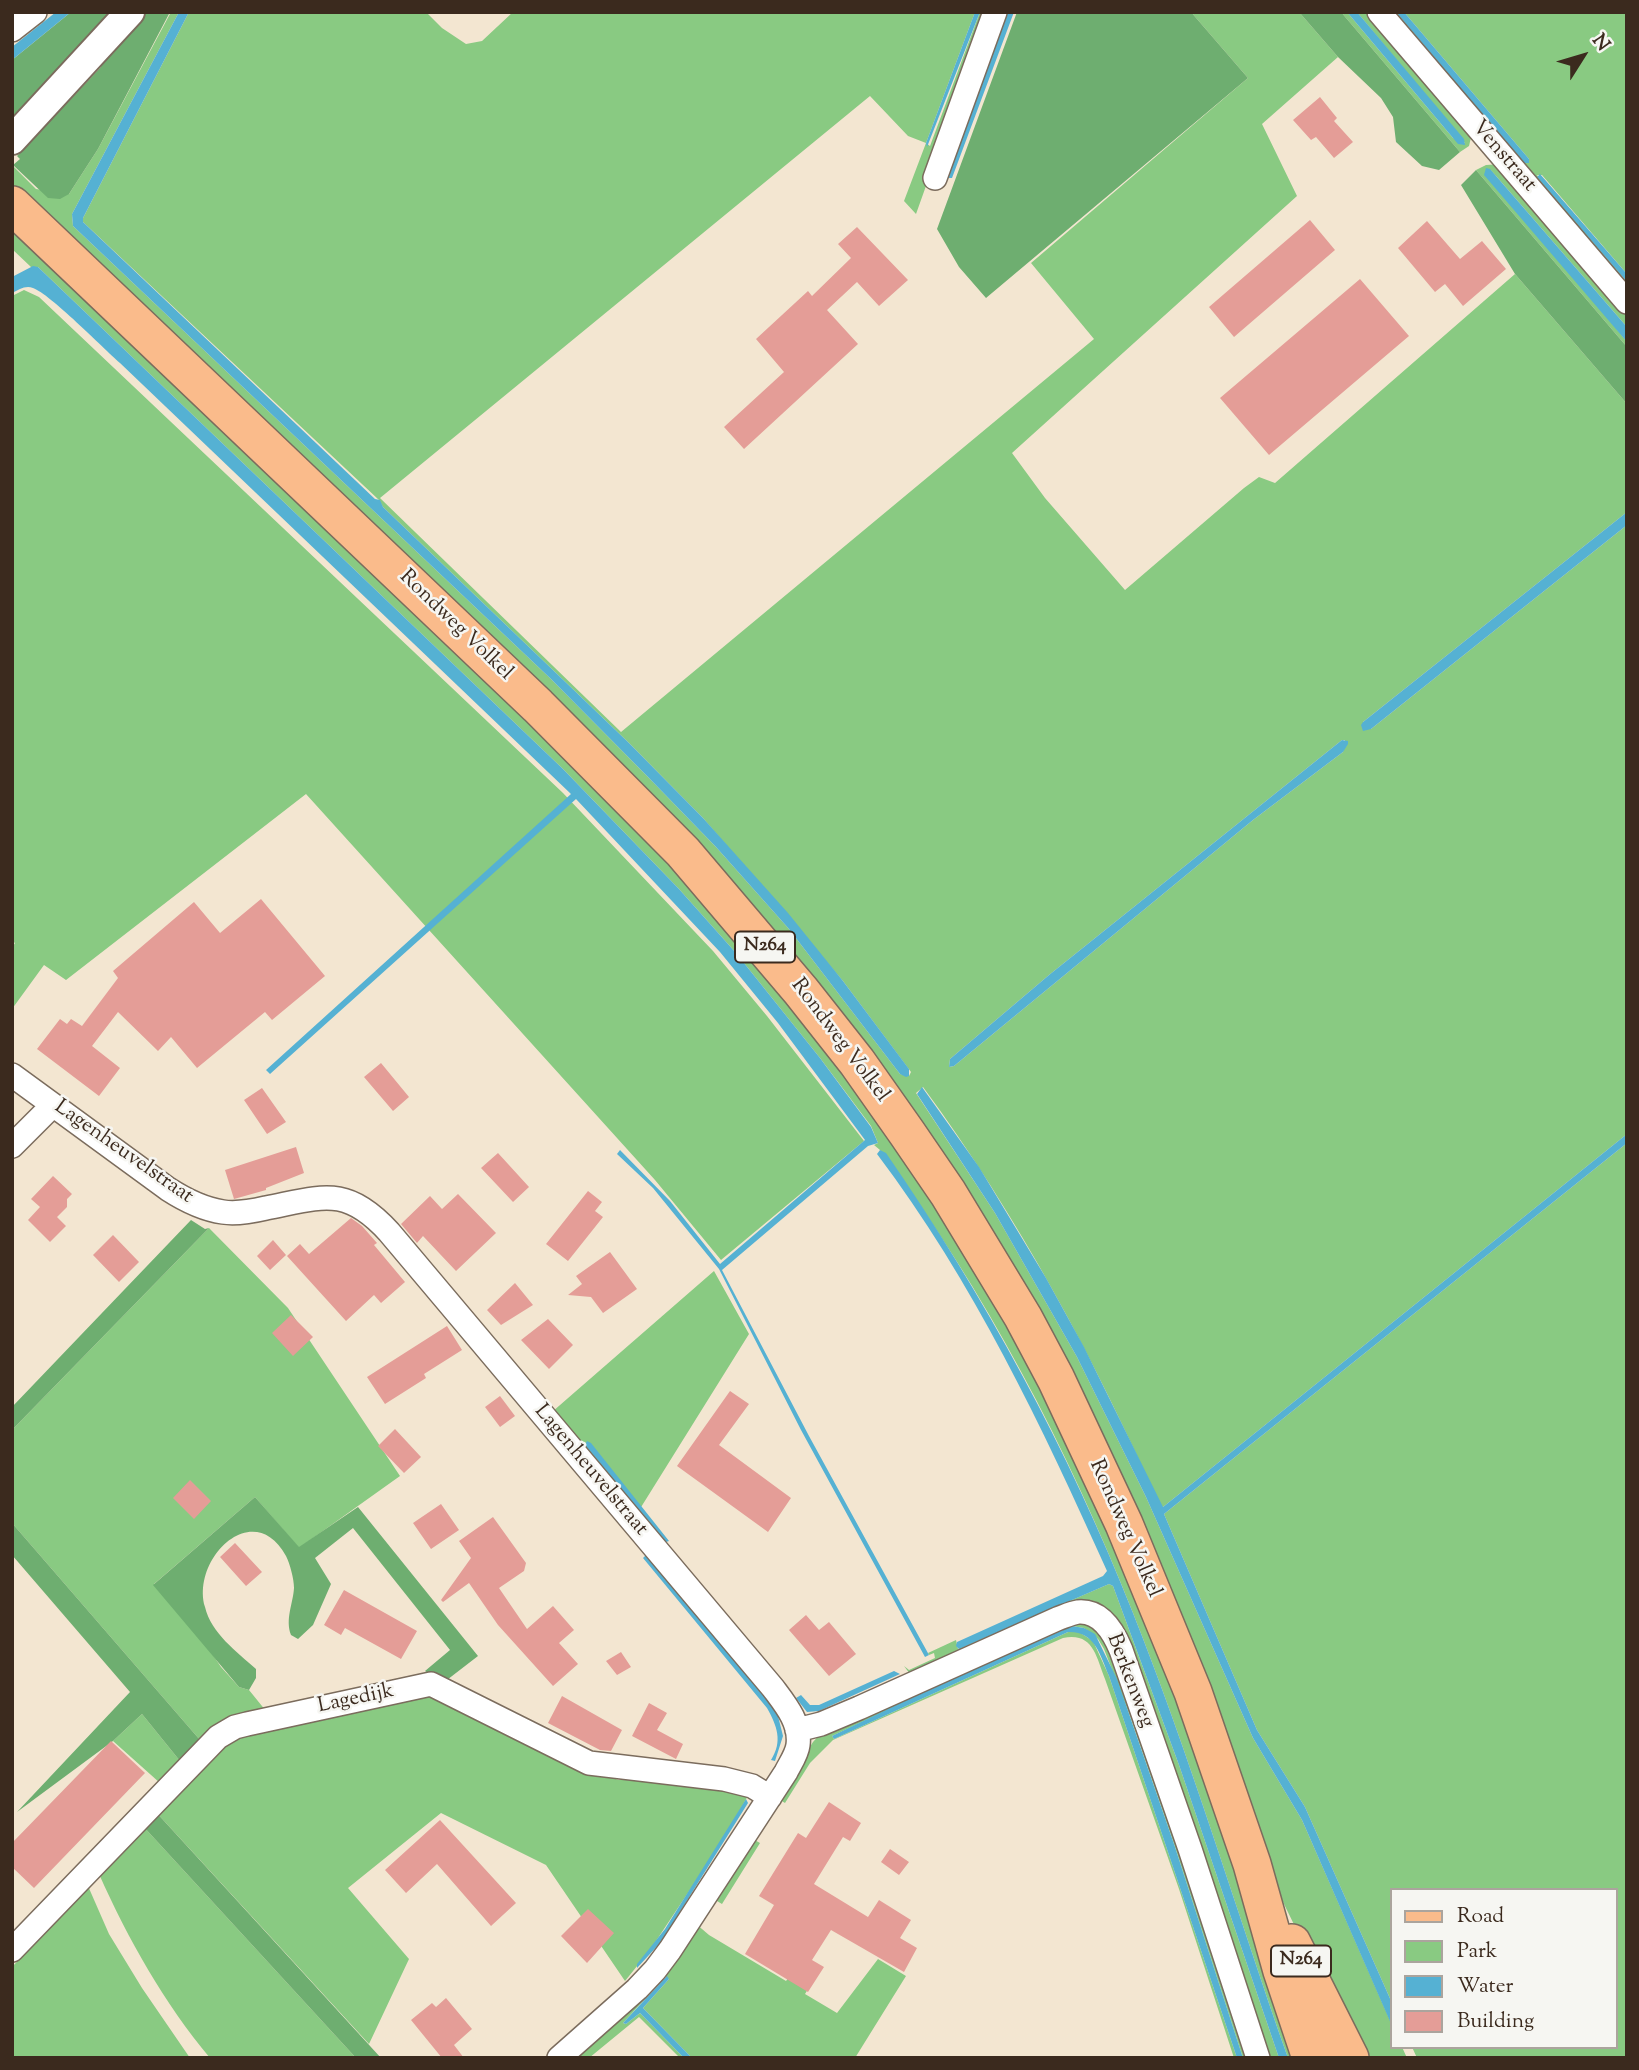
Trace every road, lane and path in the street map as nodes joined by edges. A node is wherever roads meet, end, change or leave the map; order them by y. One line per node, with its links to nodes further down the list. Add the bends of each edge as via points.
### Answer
1 (35, 12): 5 (street)
2 (130, 12): 6 (street)
3 (995, 12): 7 (street)
4 (1379, 12): 9 (street, Venstraat)
5 (12, 30)
6 (12, 139)
7 (935, 178)
8 (17, 209): 15 (main road, Rondweg Volkel / N264, via 611,778 713,886 857,1062 948,1193 1056,1379 1124,1524 1193,1692)
9 (1627, 302)
10 (12, 1076): 11 (street, Lagenheuvelstraat)
11 (52, 1105): 12 (street); 13 (street, Lagenheuvelstraat, via 168,1189 207,1209 226,1213 329,1197 363,1206 772,1688 790,1711)
12 (12, 1146)
13 (797, 1730): 14 (street, via 798,1747); 18 (street, Berkenweg, via 859,1708 1057,1619 1079,1612 1098,1618 1121,1650)
14 (770, 1797): 16 (street, Lagedijk, via 752,1786 724,1779 589,1763 431,1684 227,1731); 17 (street, via 655,1970)
15 (1252, 1864): 19 (main road, Rondweg Volkel / N264); 20 (main road, Rondweg Volkel / N264)
16 (12, 1950)
17 (559, 2058)
18 (1258, 2058)
19 (1311, 2058)
20 (1350, 2058)

